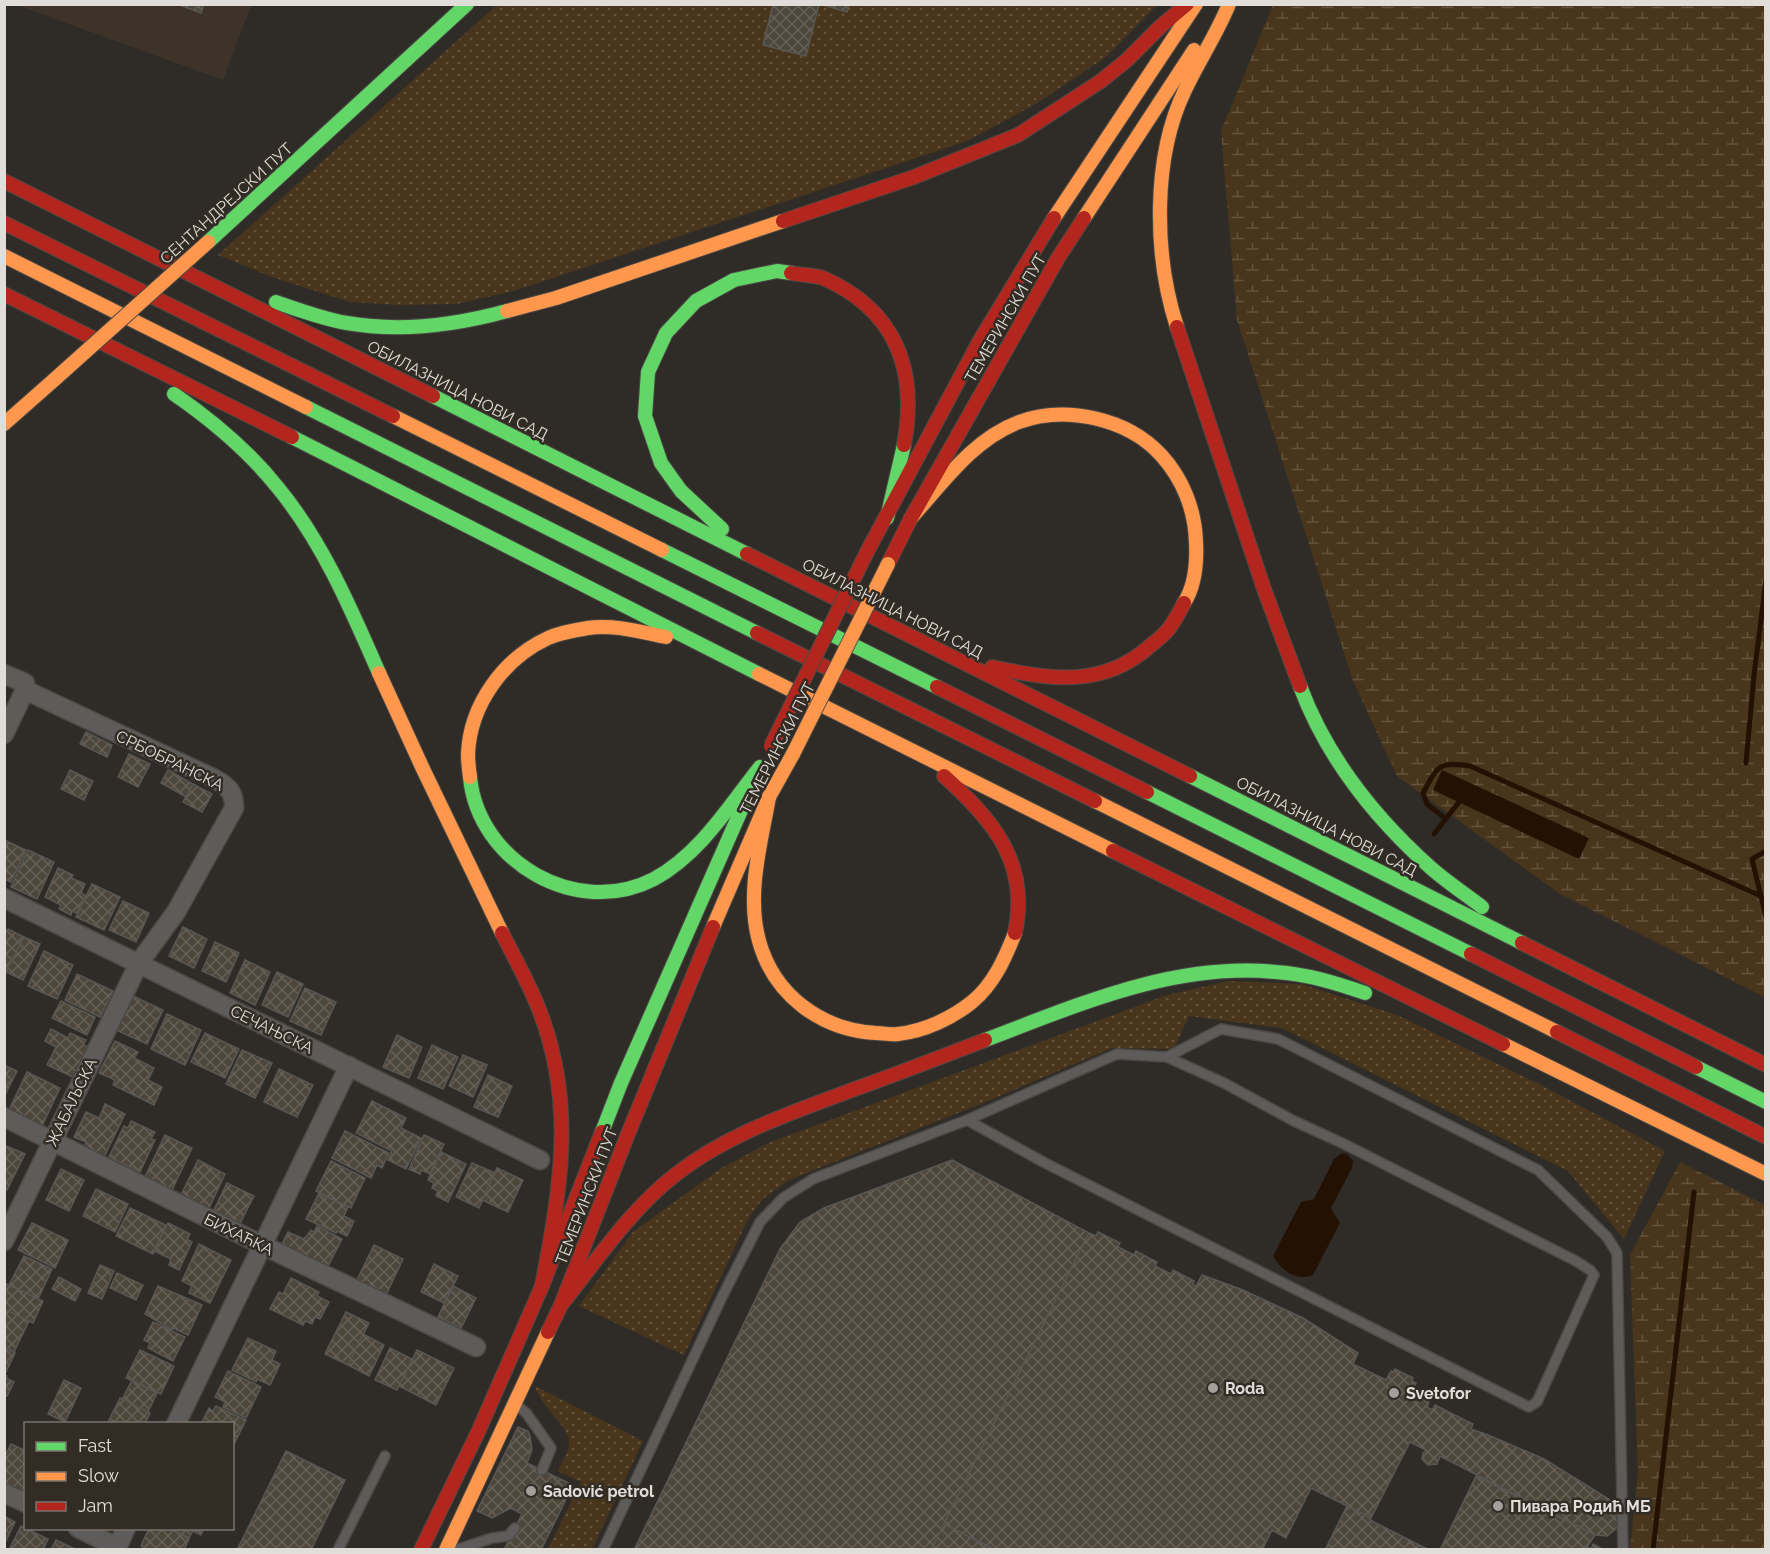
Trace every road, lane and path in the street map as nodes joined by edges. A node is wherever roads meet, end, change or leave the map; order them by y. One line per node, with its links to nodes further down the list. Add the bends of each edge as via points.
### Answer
1 (467, 4): 12 (main road, СЕНТАНДРЕЈСКИ ПУТ, bridge)
2 (1187, 4): 9 (main road, via 1127,60 1073,101 1018,135 914,177 505,313 448,324 375,327 322,317 237,285)
3 (1196, 4): 13 (main road, ТЕМЕРИНСКИ ПУТ, via 1031,254 945,405)
4 (1224, 4): 14 (main road, ТЕМЕРИНСКИ ПУТ, via 1058,258)
5 (1229, 4): 25 (main road, via 1185,90 1164,157 1159,235 1173,314 1264,589 1303,694 1333,753 1394,833 1432,869)
6 (4, 181): 9 (main road, ОБИЛАЗНИЦА НОВИ САД)
7 (4, 223): 31 (main road)
8 (4, 256): 34 (main road)
9 (201, 280): 15 (main road, ОБИЛАЗНИЦА НОВИ САД)
10 (4, 294): 11 (main road)
11 (112, 347): 16 (main road); 40 (main road, via 233,440 290,502 313,537 340,585 412,747 540,1013 559,1088 564,1147)
12 (4, 424)
13 (887, 518): 15 (main road, via 909,399 901,356 890,333 867,305 827,280 789,272 738,278 703,295 666,333 650,370 646,406 654,447 669,476 694,505); 22 (main road, ТЕМЕРИНСКИ ПУТ, bridge)
14 (911, 518): 17 (main road, via 996,433 1022,421 1067,414 1099,418 1143,439 1176,473 1190,501 1198,541 1191,589 1178,619 1145,653 1100,674 1067,678); 23 (main road, ТЕМЕРИНСКИ ПУТ, bridge)
15 (758, 558): 17 (main road, ОБИЛАЗНИЦА НОВИ САД)
16 (700, 644): 21 (main road); 22 (main road, via 641,632 591,628 555,636 521,654 490,685 474,717 468,768 478,812 501,849 530,873 568,889 612,892 645,883 684,857)
17 (961, 661): 25 (main road, ОБИЛАЗНИЦА НОВИ САД)
18 (4, 674): 19 (street, СРБОБРАНСКА, via 25,683)
19 (25, 690): 20 (street); 26 (street, СРБОБРАНСКА, via 215,779 228,786 234,795 234,808 176,912)
20 (4, 734)
21 (922, 755): 23 (main road, via 978,808 1004,842 1017,882 1018,908 1012,942 991,983 957,1014 918,1031 878,1035 833,1025 792,998 772,972 760,945 754,912); 27 (main road)
22 (760, 767): 40 (main road, ТЕМЕРИНСКИ ПУТ, via 621,1083)
23 (769, 797): 41 (main road, ТЕМЕРИНСКИ ПУТ, via 653,1071)
24 (4, 898): 26 (street, СЕЧАЊСКА)
25 (1531, 946): 29 (main road, ОБИЛАЗНИЦА НОВИ САД)
26 (139, 963): 30 (street, СЕЧАЊСКА); 35 (street, ЖАБАЉСКА)
27 (1450, 1019): 37 (main road); 41 (main road, via 1350,987 1269,970 1201,972 1129,988 767,1125 695,1160 638,1210)
28 (1167, 1057): 33 (lane, via 1117,1054); 33 (lane, via 1590,1270 1594,1275 1537,1402 1528,1407); 58 (lane, via 1221,1029 1278,1039 1538,1170 1607,1238 1617,1253)
29 (1766, 1065)
30 (349, 1066): 36 (street, СЕЧАЊСКА); 39 (street)
31 (1766, 1102)
32 (4, 1117): 35 (street, БИХАЋКА)
33 (967, 1120): 57 (lane, via 813,1179 783,1198 760,1221)
34 (1766, 1137)
35 (52, 1141): 38 (street, ЖАБАЉСКА); 39 (street, БИХАЋКА)
36 (540, 1160)
37 (1766, 1174)
38 (4, 1241)
39 (262, 1245): 42 (street, БИХАЋКА); 44 (street)
40 (542, 1286): 54 (main road, ТЕМЕРИНСКИ ПУТ)
41 (561, 1305): 43 (main road, ТЕМЕРИНСКИ ПУТ)
42 (476, 1347)
43 (516, 1404): 46 (lane, via 551,1448); 55 (main road, ТЕМЕРИНСКИ ПУТ)
44 (177, 1422)
45 (385, 1456): 53 (lane)
46 (542, 1470)
47 (4, 1493): 48 (street)
48 (24, 1502)
49 (515, 1528): 56 (lane, via 508,1536)
50 (82, 1530): 52 (street)
51 (125, 1530): 52 (street)
52 (116, 1548)
53 (338, 1550)
54 (421, 1550)
55 (446, 1550)
56 (456, 1550)
57 (603, 1550)
58 (1623, 1550)

